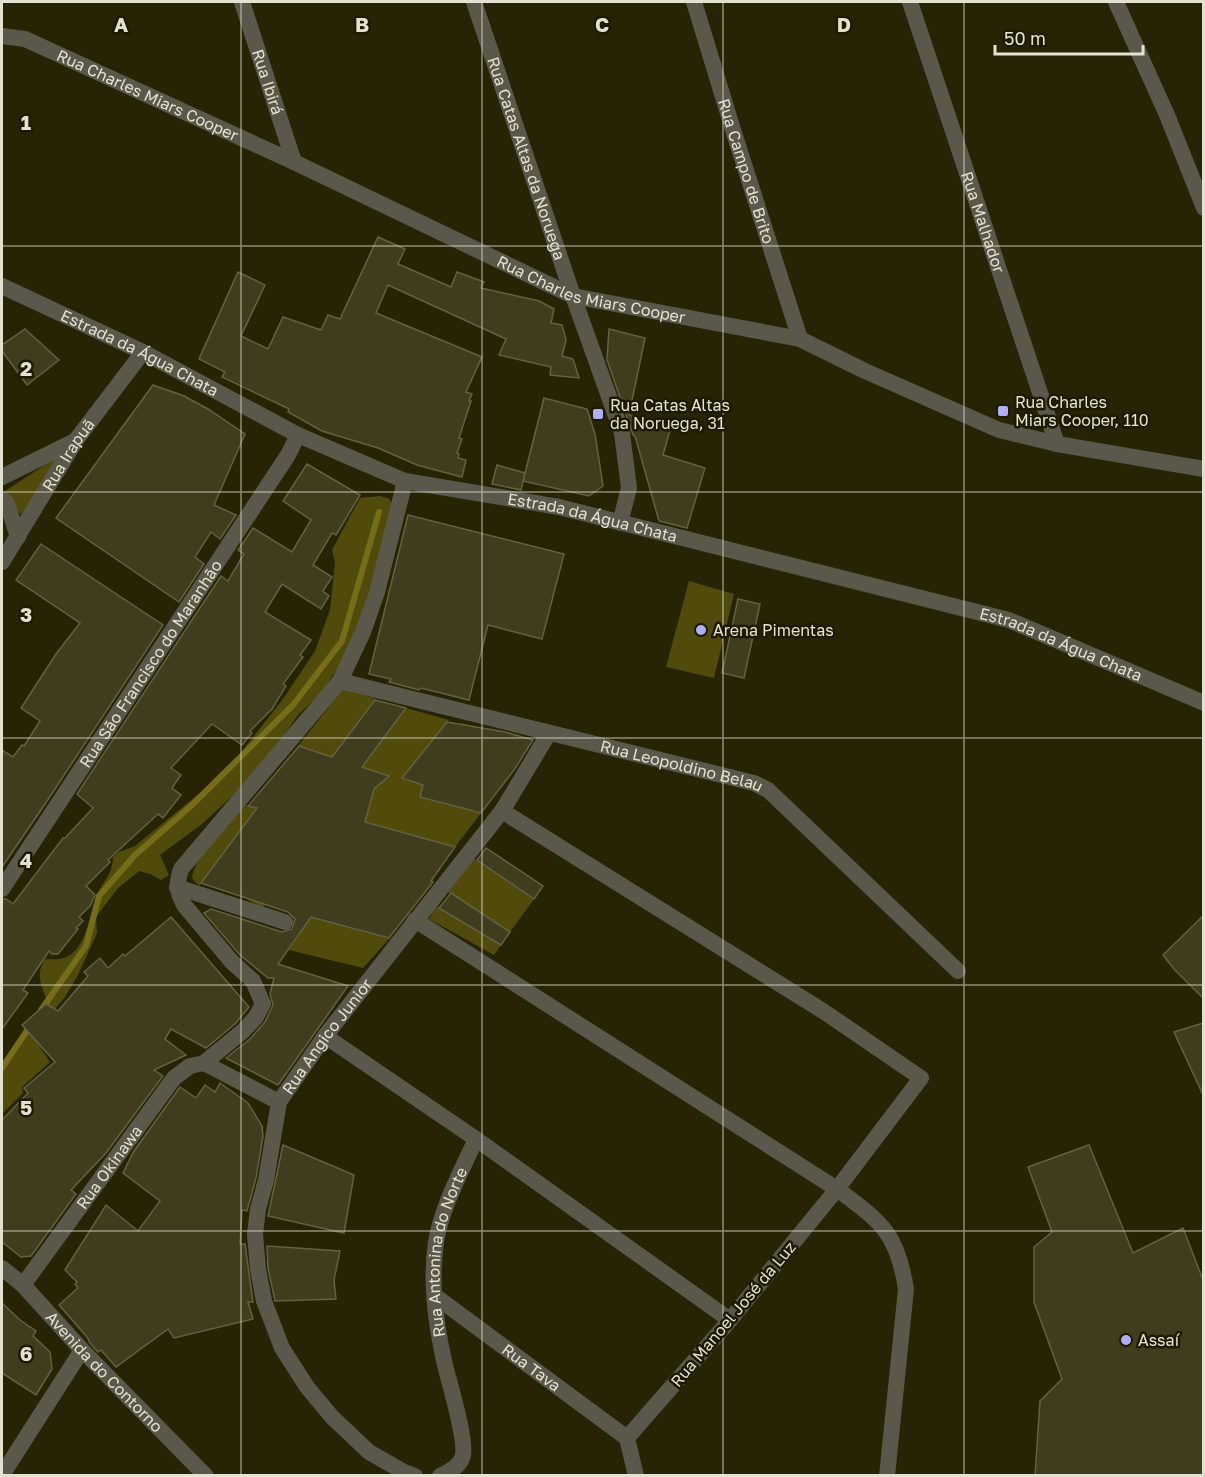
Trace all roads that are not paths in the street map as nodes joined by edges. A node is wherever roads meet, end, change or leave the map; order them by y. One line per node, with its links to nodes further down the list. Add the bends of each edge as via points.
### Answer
1 (242, 2): 7 (street, Rua Ibirá)
2 (474, 2): 10 (street, Rua Catas Altas da Noruega)
3 (694, 2): 11 (street, Rua Campo de Brito)
4 (910, 2): 15 (street, Rua Malhador)
5 (1116, 2): 8 (street, via 1167,115)
6 (2, 36): 7 (street, Rua Charles Miars Cooper, via 24,39)
7 (294, 162): 10 (street, Rua Charles Miars Cooper)
8 (1203, 208)
9 (2, 286): 12 (street, Estrada da Água Chata)
10 (573, 296): 11 (street, Rua Charles Miars Cooper); 20 (street, Rua Catas Altas da Noruega, via 622,433 629,488)
11 (800, 339): 15 (street, Rua Charles Miars Cooper, via 999,430)
12 (143, 352): 13 (street, Estrada da Água Chata); 14 (street, Rua Irapuã)
13 (298, 435): 18 (street, Estrada da Água Chata); 28 (street, Rua São Francisco do Maranhão)
14 (76, 440): 17 (street); 21 (street, Rua Irapuã)
15 (1057, 444): 16 (street, Rua Charles Miars Cooper)
16 (1203, 469)
17 (2, 477)
18 (405, 481): 20 (street, Estrada da Água Chata, via 560,507); 23 (street, via 377,592)
19 (2, 499): 21 (street, via 7,503)
20 (620, 523): 24 (street, Estrada da Água Chata, via 1009,620)
21 (18, 537): 22 (street, Rua Irapuã)
22 (2, 562)
23 (340, 681): 25 (street, Rua Leopoldino Belau); 27 (street, via 181,869)
24 (1203, 703)
25 (549, 733): 26 (street, Rua Angico Junior); 31 (street, Rua Leopoldino Belau, via 754,783 768,790)
26 (502, 811): 29 (street, Rua Angico Junior); 36 (street, Rua Manoel José da Luz, via 823,1011 921,1078)
27 (177, 887): 30 (street); 33 (street, Rua Okinawa, via 184,905 253,981 263,1004 243,1031)
28 (2, 890)
29 (416, 920): 32 (street, Rua Angico Junior); 36 (street)
30 (285, 922)
31 (958, 971)
32 (325, 1036): 34 (street, Rua Angico Junior); 35 (street)
33 (204, 1063): 34 (street); 38 (street, Rua Okinawa, via 190,1066 174,1078)
34 (279, 1101): 46 (street, Rua Angico Junior, via 255,1234 264,1301 282,1348 319,1402 369,1452)
35 (476, 1139): 39 (street, Rua Antonina do Norte, via 436,1240); 40 (street)
36 (837, 1189): 40 (street, Rua Manoel José da Luz); 48 (street, via 876,1218 894,1242 902,1265 906,1289)
37 (2, 1268): 38 (street, Avenida do Contorno)
38 (23, 1285): 41 (street, Avenida do Contorno)
39 (435, 1296): 42 (street, Rua Tava); 44 (street, Rua Antonina do Norte, via 441,1349 463,1439 463,1457)
40 (730, 1320): 42 (street, Rua Manoel José da Luz)
41 (82, 1350): 43 (street, Avenida do Contorno); 45 (street)
42 (627, 1438): 47 (street)
43 (196, 1472)
44 (446, 1473)
45 (2, 1475)
46 (415, 1476)
47 (636, 1476)
48 (886, 1476)

